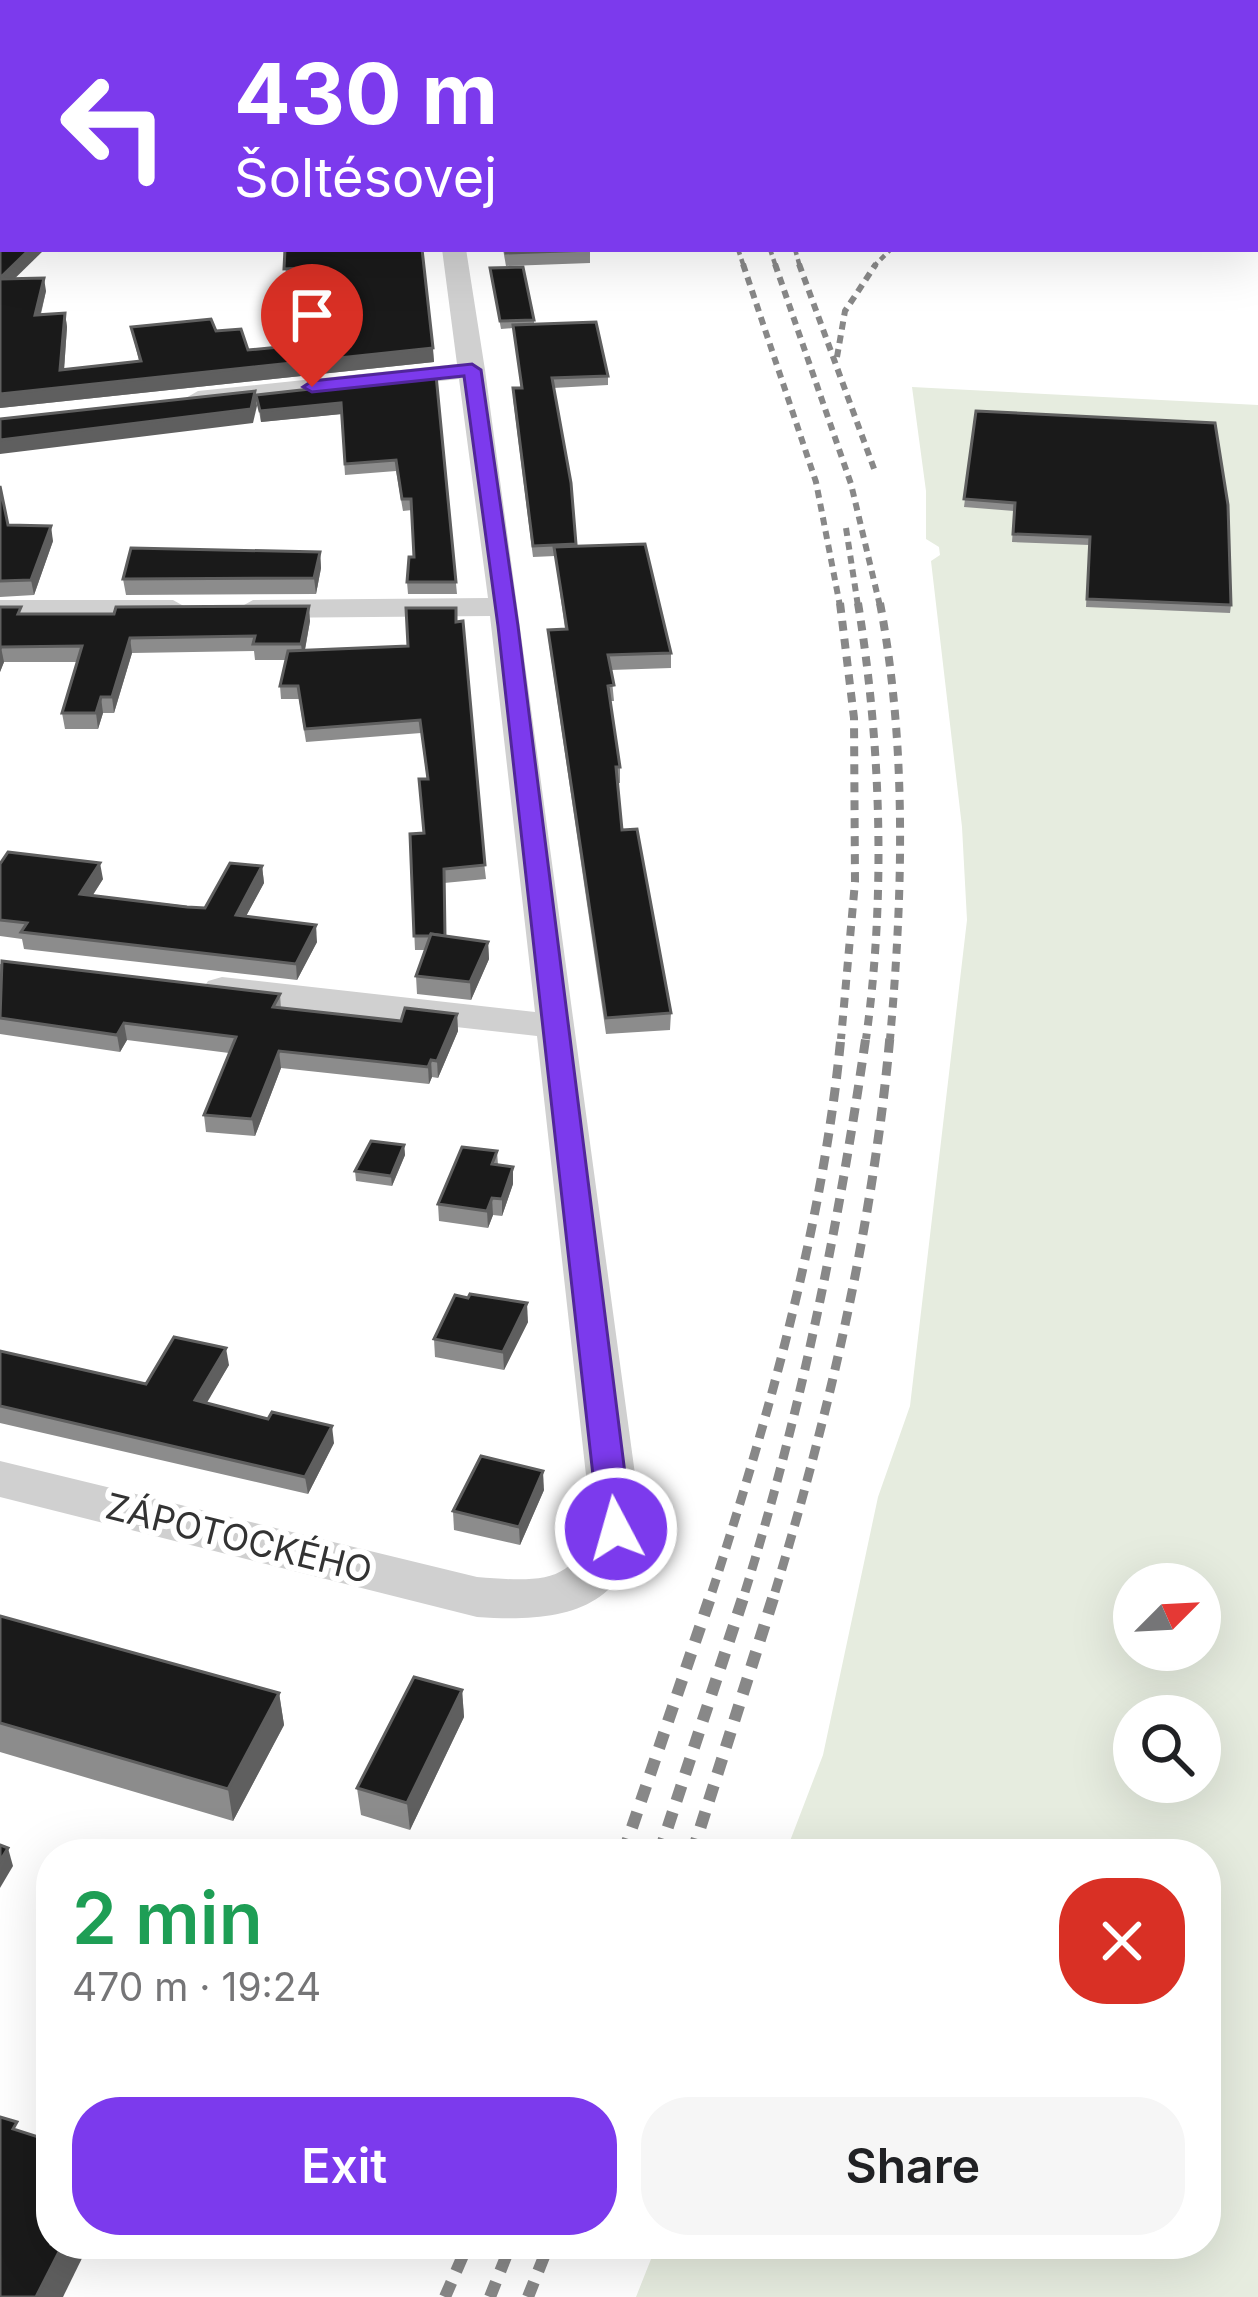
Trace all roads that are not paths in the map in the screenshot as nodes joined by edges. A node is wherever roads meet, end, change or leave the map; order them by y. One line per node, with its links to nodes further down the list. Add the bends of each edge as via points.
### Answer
1 (454, 252): 2 (street, ZÁPOTOCKÉHO)
2 (472, 370): 3 (street); 4 (street, ZÁPOTOCKÉHO)
3 (170, 402)
4 (506, 607): 5 (street); 7 (street, ZÁPOTOCKÉHO)
5 (0, 609)
6 (188, 985): 7 (street)
7 (555, 1026): 8 (street, ZÁPOTOCKÉHO, via 615,1511 602,1572 535,1598 477,1597)
8 (0, 1479)

